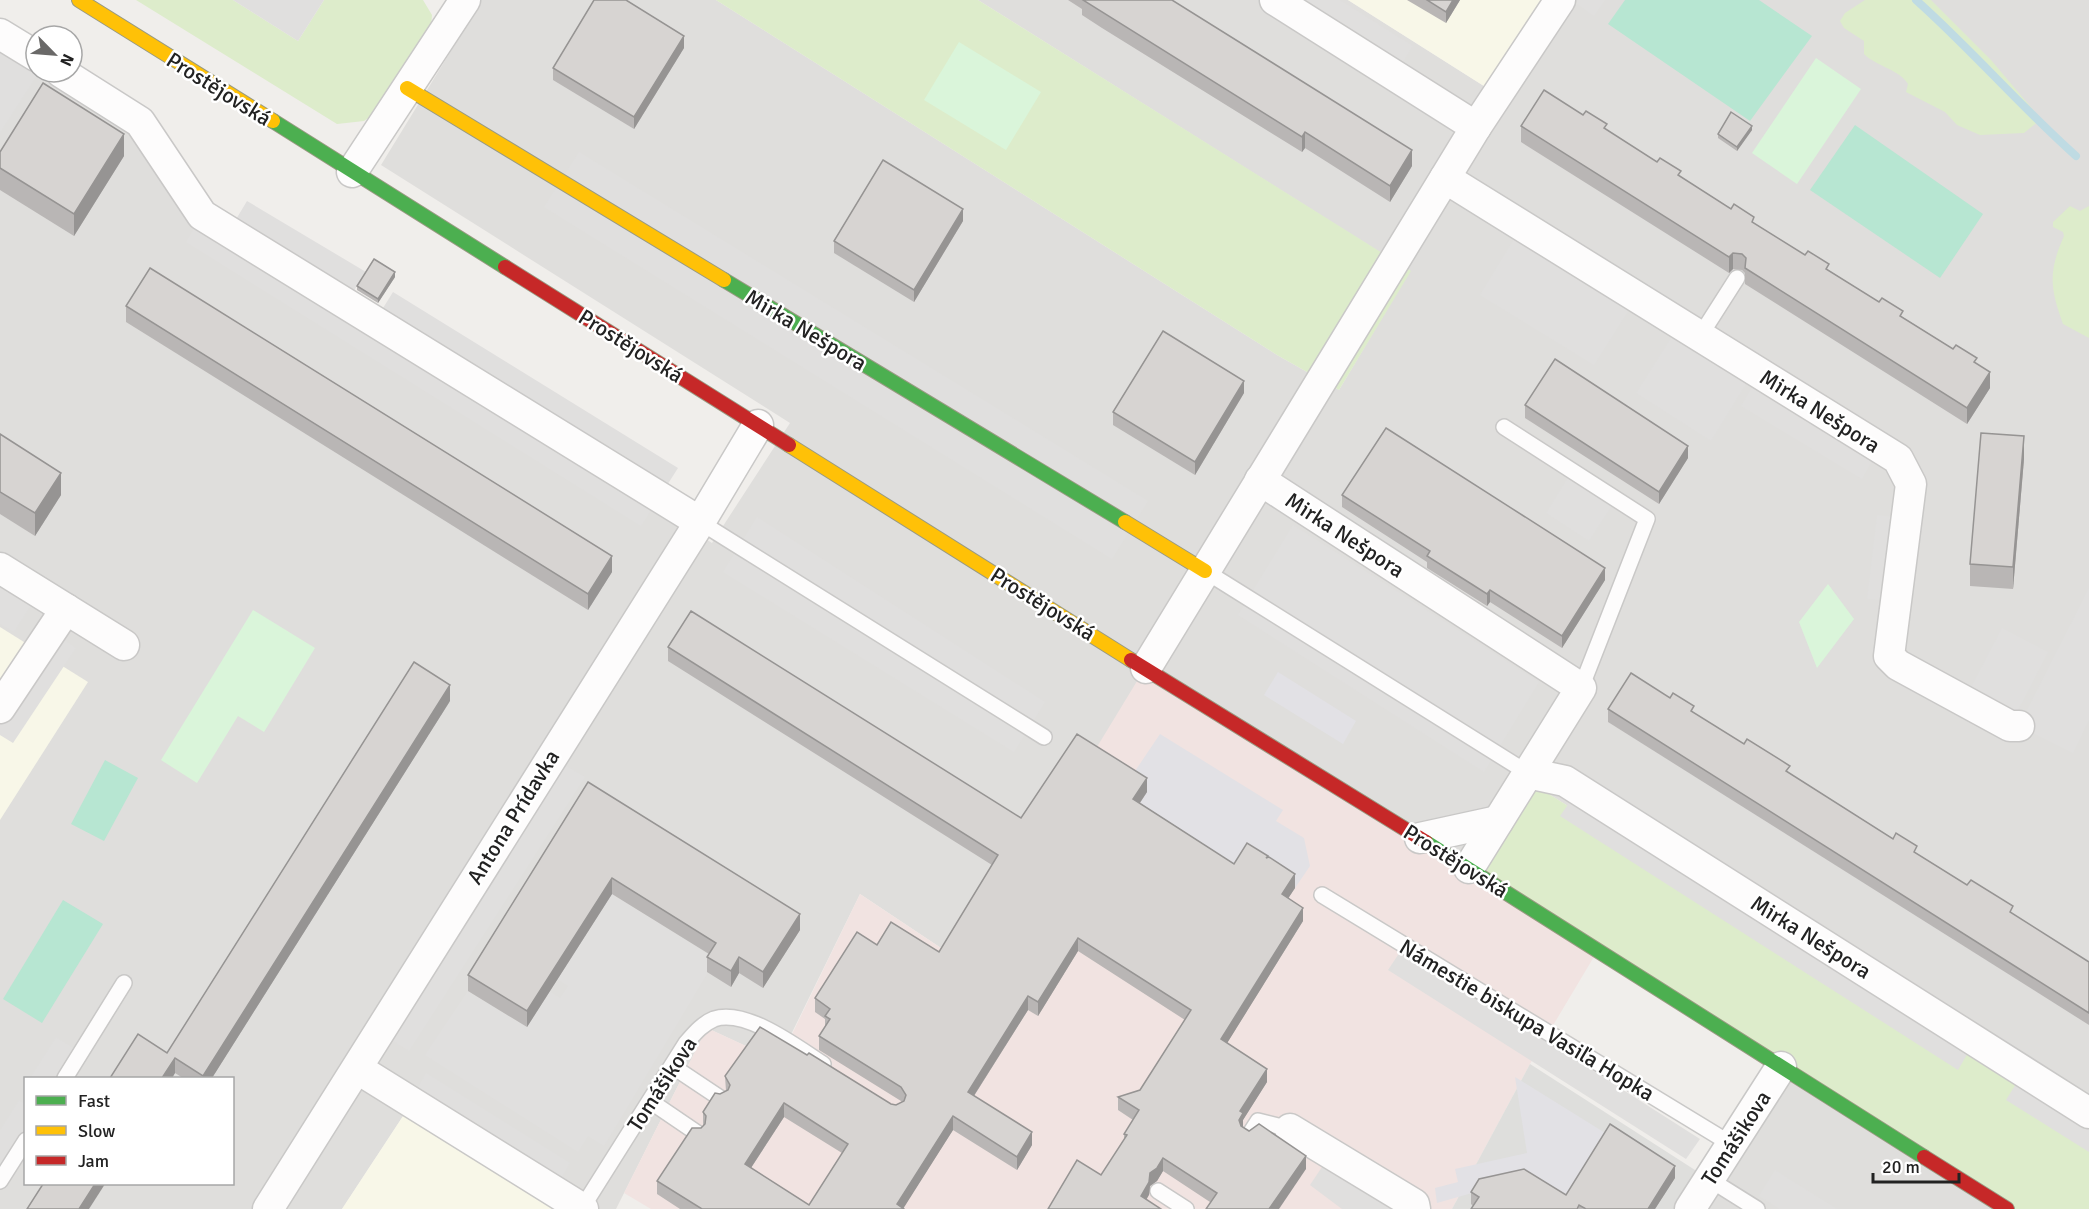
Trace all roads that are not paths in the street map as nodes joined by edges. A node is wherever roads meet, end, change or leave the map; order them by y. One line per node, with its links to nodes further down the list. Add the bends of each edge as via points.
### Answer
1 (79, 0): 10 (street, Prostějovská)
2 (1275, 0): 9 (street)
3 (1560, 0): 9 (street, Mirka Nešpora)
4 (460, 2): 8 (street)
5 (0, 33): 6 (street)
6 (24, 48)
7 (80, 84): 17 (street, via 140,122 202,215)
8 (407, 88): 10 (street); 19 (street, Mirka Nešpora)
9 (1476, 127): 11 (street, Mirka Nešpora)
10 (352, 172): 14 (street, Prostějovská)
11 (1445, 178): 13 (street, Mirka Nešpora); 16 (street, Mirka Nešpora)
12 (1737, 278): 13 (lane)
13 (1700, 336): 25 (street, Mirka Nešpora, via 1898,459 1911,484 1889,656 1898,665 2010,726)
14 (758, 425): 17 (street, Antona Prídavka); 22 (street, Prostějovská)
15 (1504, 427): 23 (lane, via 1647,519)
16 (1260, 480): 19 (street, Mirka Nešpora); 23 (street, Mirka Nešpora)
17 (700, 522): 26 (lane); 35 (street, Antona Prídavka)
18 (0, 568): 20 (street)
19 (1205, 571): 22 (street, Mirka Nešpora); 27 (lane)
20 (66, 609): 21 (street); 24 (street)
21 (124, 645)
22 (1146, 668): 29 (street, Prostějovská)
23 (1581, 688): 27 (street)
24 (0, 708)
25 (2019, 726)
26 (1044, 737)
27 (1528, 773): 28 (street); 40 (street, Mirka Nešpora, via 1565,781)
28 (1498, 821): 29 (street); 30 (street)
29 (1420, 838): 30 (street, Prostějovská)
30 (1469, 868): 34 (street, Prostějovská)
31 (1322, 895): 45 (lane, Námestie biskupa Vasiľa Hopka)
32 (124, 983): 37 (lane)
33 (672, 1066): 36 (lane, Tomášikova, via 699,1028 716,1018 761,1024); 38 (lane); 39 (lane, Tomášikova)
34 (1781, 1067): 45 (street, Tomášikova); 55 (street, Prostějovská)
35 (358, 1069): 49 (street, Antona Prídavka); 50 (street, Tomášikova)
36 (838, 1073)
37 (66, 1077)
38 (720, 1098)
39 (650, 1101): 42 (lane); 50 (lane, Tomášikova)
40 (2089, 1113)
41 (1290, 1129): 43 (lane, via 1258,1121); 52 (street, via 1414,1204)
42 (698, 1133)
43 (1249, 1135)
44 (24, 1143): 47 (lane)
45 (1731, 1144): 46 (street, Tomášikova)
46 (1709, 1179): 53 (street, Tomášikova); 54 (lane)
47 (0, 1181)
48 (1158, 1191): 51 (lane)
49 (268, 1209)
50 (582, 1209)
51 (1186, 1209)
52 (1415, 1209)
53 (1690, 1209)
54 (1757, 1209)
55 (2007, 1209)

